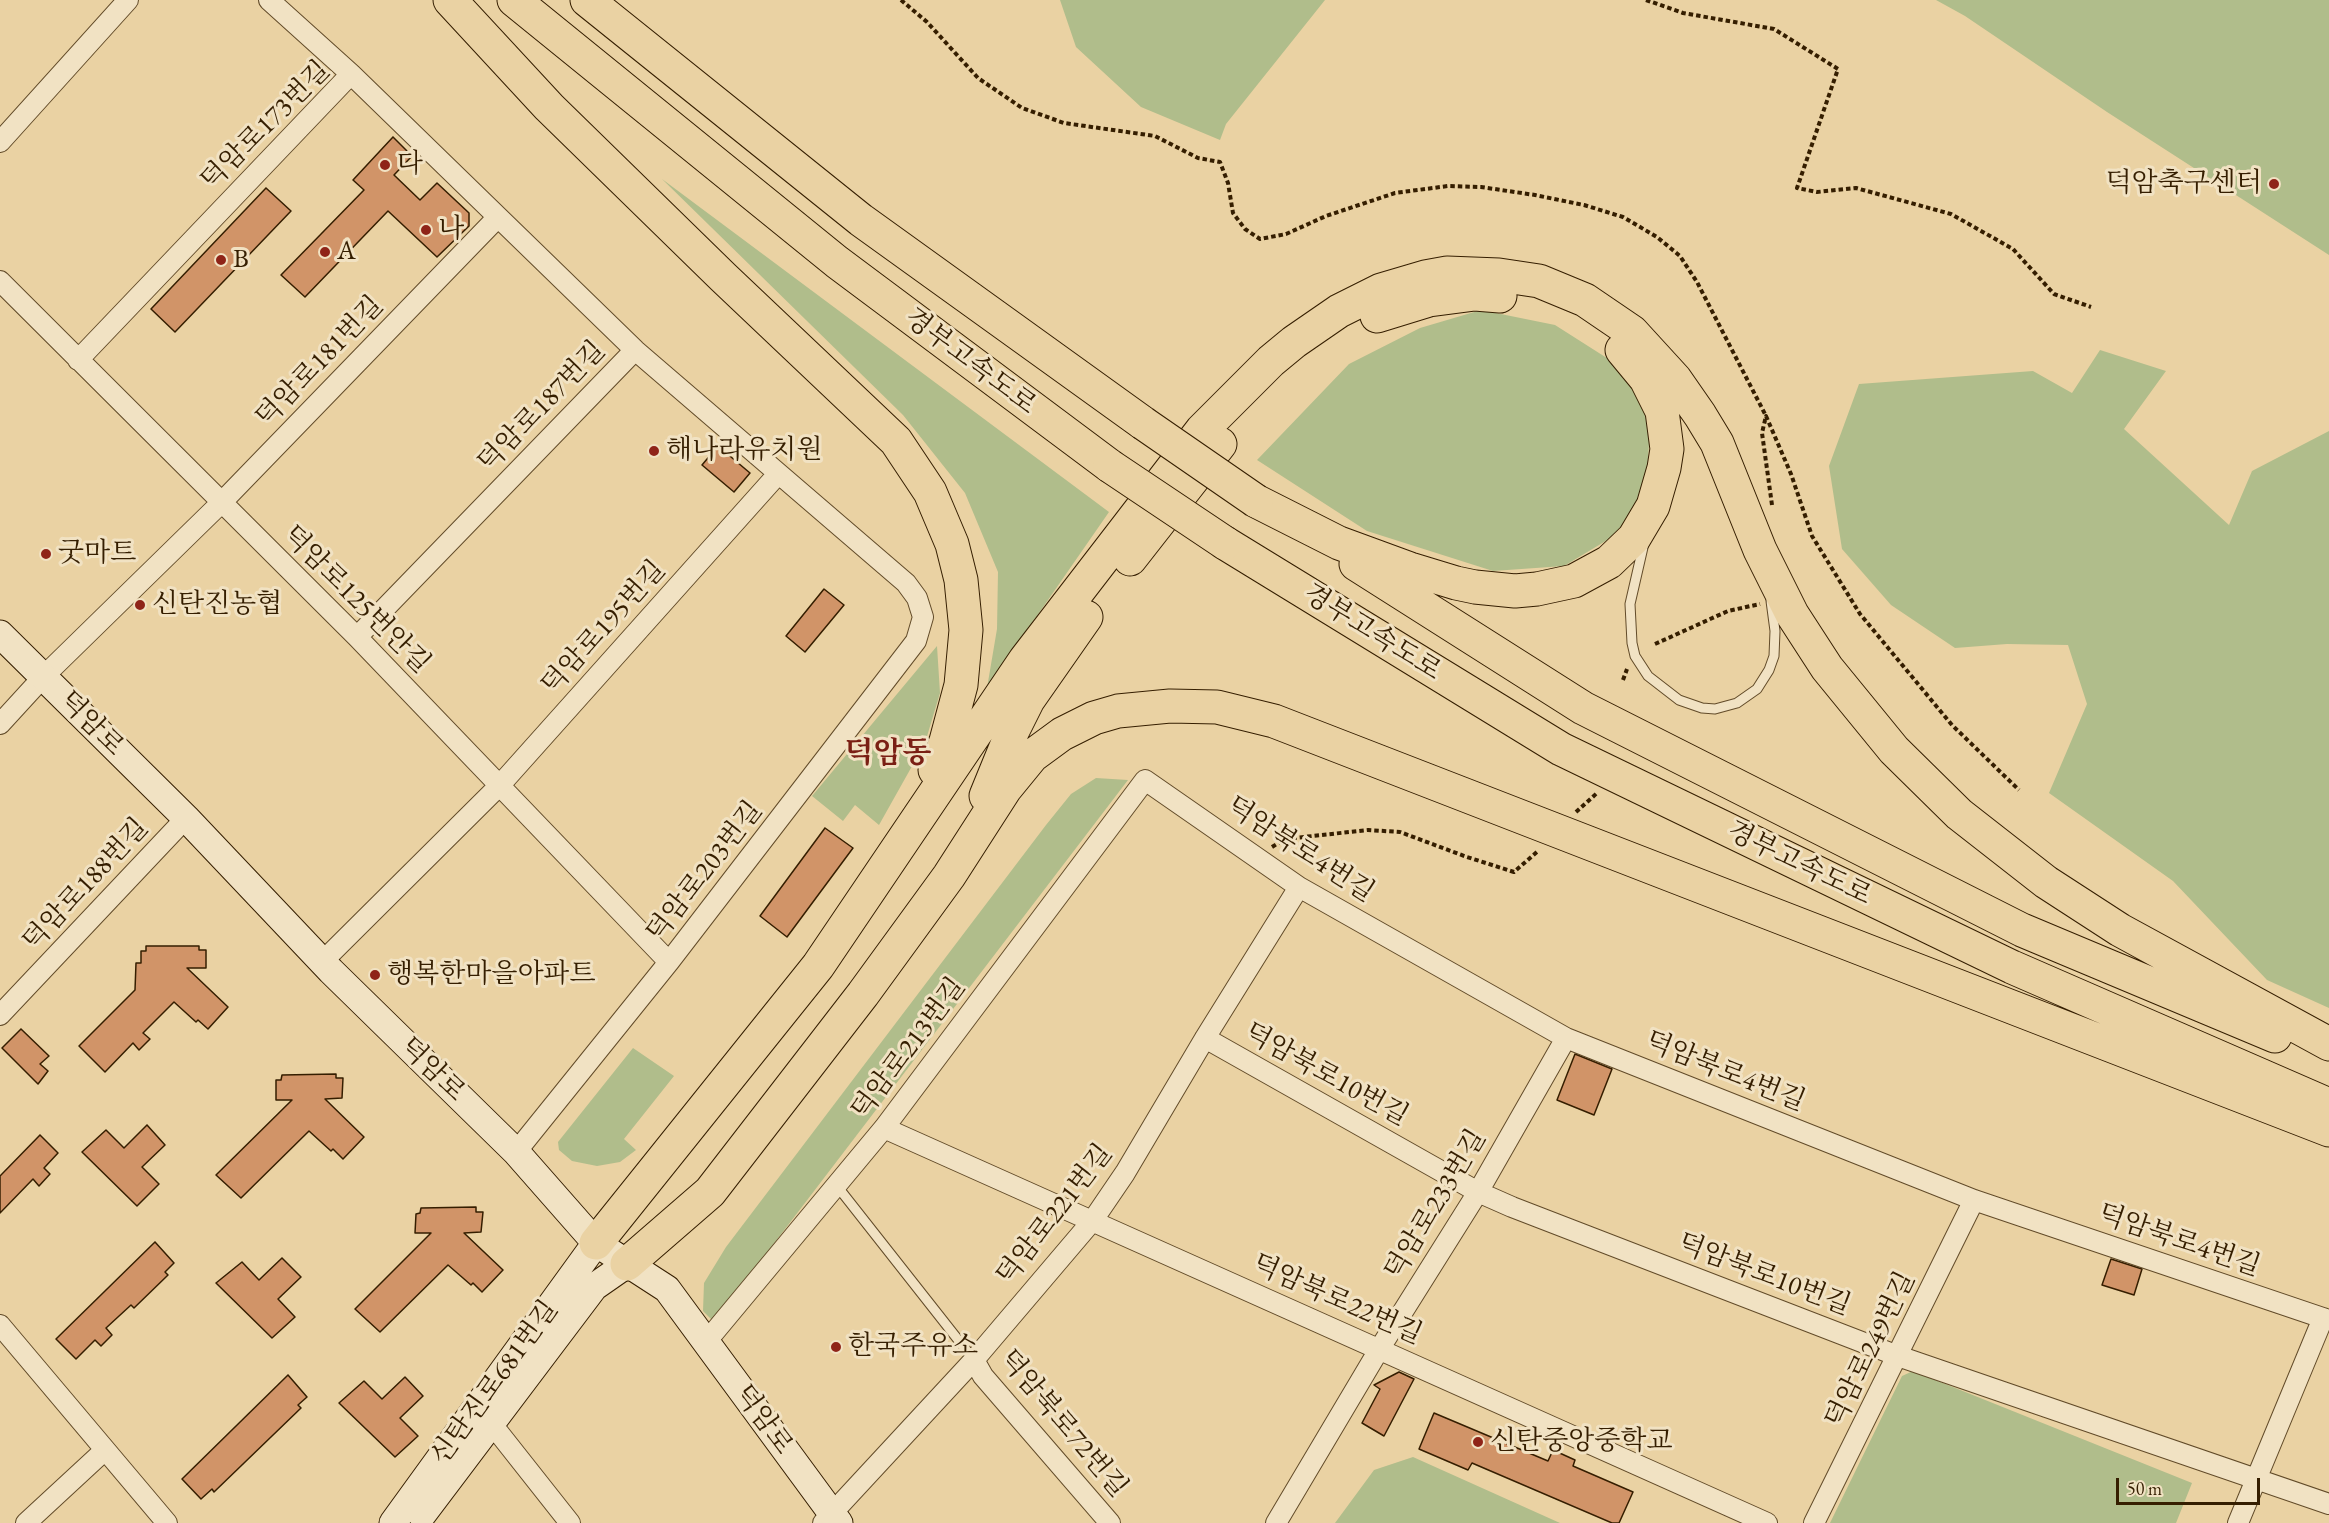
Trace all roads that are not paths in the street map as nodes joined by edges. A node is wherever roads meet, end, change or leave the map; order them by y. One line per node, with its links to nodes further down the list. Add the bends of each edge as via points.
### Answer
1 (128, 0): 7 (street)
2 (269, 0): 6 (street)
3 (450, 0): 24 (highway, via 549,107 888,433 930,492 952,544 961,580 966,638 954,715)
4 (514, 0): 34 (highway, 경부고속도로, bridge, via 837,262 1110,466 1225,543 1561,749 2012,967)
5 (587, 0): 13 (highway, 경부고속도로, bridge, via 861,220)
6 (351, 74): 8 (street, 덕암로173번길); 11 (street, 덕암로173번길)
7 (0, 142)
8 (498, 217): 10 (street); 14 (street, 덕암로181번길)
9 (0, 281): 11 (street, 덕암로125번안길)
10 (635, 350): 12 (street, 덕암로187번길); 18 (street, 덕암로187번길)
11 (78, 360): 14 (street, 덕암로125번안길)
12 (778, 474): 22 (street, 덕암로195번길); 28 (street, 덕암로203번길, via 906,583 923,616 916,641)
13 (1256, 501): 15 (highway, via 1339,543 1410,569 1475,587 1515,591 1574,580 1609,562 1634,538); 33 (highway, 경부고속도로, via 1583,708 2022,930)
14 (221, 503): 18 (street, 덕암로125번안길); 19 (street, 덕암로181번길)
15 (1653, 506): 16 (lane, via 1630,597 1632,643 1648,676 1668,694 1690,705 1715,709 1737,703 1757,689 1768,670 1774,656 1775,631); 25 (highway, via 1667,449 1662,411 1636,364 1578,320 1519,299 1475,294 1428,300 1358,325 1313,353 1247,412 1104,593 1028,700)
16 (1760, 550): 24 (highway, via 1717,442 1695,406 1645,345 1615,320 1572,293 1520,278 1447,273 1392,287 1339,311 1294,342 1202,430 1025,660); 32 (highway, via 1792,614 1839,684 1894,750 1959,814 2046,882 2120,930)
17 (0, 634): 19 (street, 덕암로)
18 (357, 637): 22 (street, 덕암로125번안길)
19 (44, 676): 20 (street, 덕암로181번길); 23 (street, 덕암로)
20 (0, 724)
21 (1145, 780): 26 (street, 덕암북로4번길); 35 (street, 덕암로213번길)
22 (500, 785): 27 (street, 덕암로195번길); 28 (street, 덕암로125번안길)
23 (186, 819): 27 (street, 덕암로); 29 (street, 덕암로188번길)
24 (912, 827): 42 (highway, via 818,966)
25 (949, 876): 36 (highway, via 1018,771 1046,744 1094,718 1118,711 1217,707 1298,730); 43 (highway, via 710,1192)
26 (1299, 887): 30 (street, 덕암로221번길); 31 (street, 덕암북로4번길)
27 (323, 962): 37 (street, 덕암로)
28 (669, 962): 37 (street, 덕암로203번길)
29 (0, 1014)
30 (1204, 1038): 39 (street, 덕암북로10번길); 41 (street, 덕암로221번길)
31 (1566, 1038): 39 (street, 덕암로233번길); 40 (street, 덕암북로4번길)
32 (2329, 1044)
33 (2329, 1058)
34 (2329, 1105)
35 (885, 1128): 38 (street, 덕암로213번길); 41 (street, 덕암북로22번길)
36 (2329, 1130)
37 (516, 1152): 42 (street, 덕암로)
38 (837, 1186): 46 (street, 덕암로213번길); 49 (lane)
39 (1478, 1191): 47 (street, 덕암로233번길); 48 (street, 덕암북로10번길)
40 (1974, 1200): 44 (street, 덕암북로4번길); 48 (street, 덕암로249번길)
41 (1093, 1220): 47 (street, 덕암북로22번길); 49 (street, 덕암로221번길)
42 (596, 1243): 43 (street, 덕암로); 57 (street, 신탄진로681번길)
43 (627, 1264): 46 (street, 덕암로, via 667,1289); 50 (street, 신탄진로681번길, via 594,1287)
44 (2326, 1319): 52 (street)
45 (0, 1325): 51 (street)
46 (706, 1342): 54 (street, 덕암로)
47 (1380, 1348): 61 (street, 덕암로233번길); 62 (street, 덕암북로22번길)
48 (1898, 1356): 52 (street, 덕암북로10번길); 63 (street, 덕암로249번길)
49 (974, 1360): 54 (street, 덕암로221번길); 60 (street, 덕암북로72번길, via 983,1376)
50 (490, 1423): 58 (street, 신탄진로681번길); 59 (street, 신탄진로681번길)
51 (105, 1450): 55 (street); 56 (street)
52 (2256, 1478): 53 (street, 덕암북로10번길); 64 (street)
53 (2329, 1504)
54 (831, 1520)
55 (26, 1523)
56 (167, 1523)
57 (393, 1523)
58 (416, 1523)
59 (570, 1523)
60 (1110, 1523)
61 (1276, 1523)
62 (1767, 1523)
63 (1814, 1523)
64 (2238, 1523)

